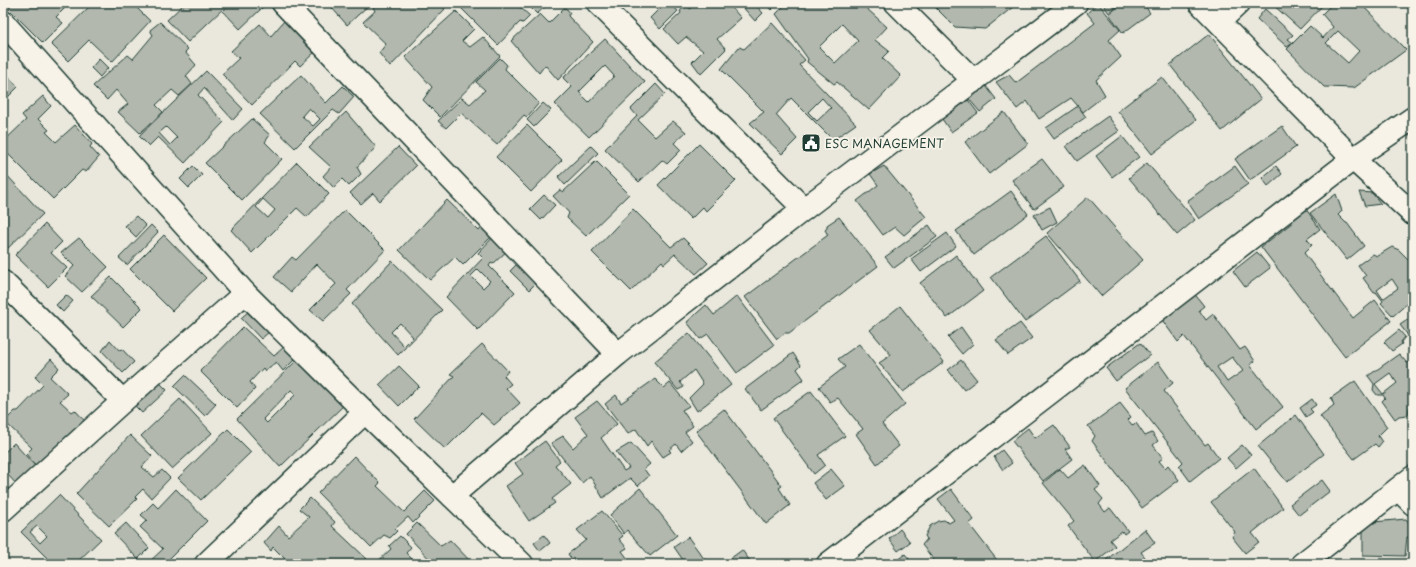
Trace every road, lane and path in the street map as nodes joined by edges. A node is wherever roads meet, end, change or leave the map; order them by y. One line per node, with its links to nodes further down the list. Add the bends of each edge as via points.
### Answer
1 (283, 3): 16 (street)
2 (598, 3): 12 (street)
3 (896, 3): 9 (street)
4 (1076, 3): 9 (street)
5 (1200, 3): 8 (street)
6 (1239, 3): 8 (street)
7 (3, 22): 15 (street)
8 (1219, 22): 11 (street)
9 (974, 81): 12 (street)
10 (1413, 118): 11 (street)
11 (1353, 159): 13 (street); 24 (street)
12 (804, 209): 16 (street)
13 (1413, 214)
14 (3, 282): 17 (street)
15 (246, 293): 17 (street); 18 (street)
16 (618, 354): 20 (street)
17 (123, 401): 21 (street)
18 (365, 412): 20 (street); 23 (street)
19 (1408, 490): 25 (street)
20 (452, 496): 22 (street)
21 (3, 510)
22 (518, 562)
23 (206, 564)
24 (828, 564)
25 (1302, 564)

